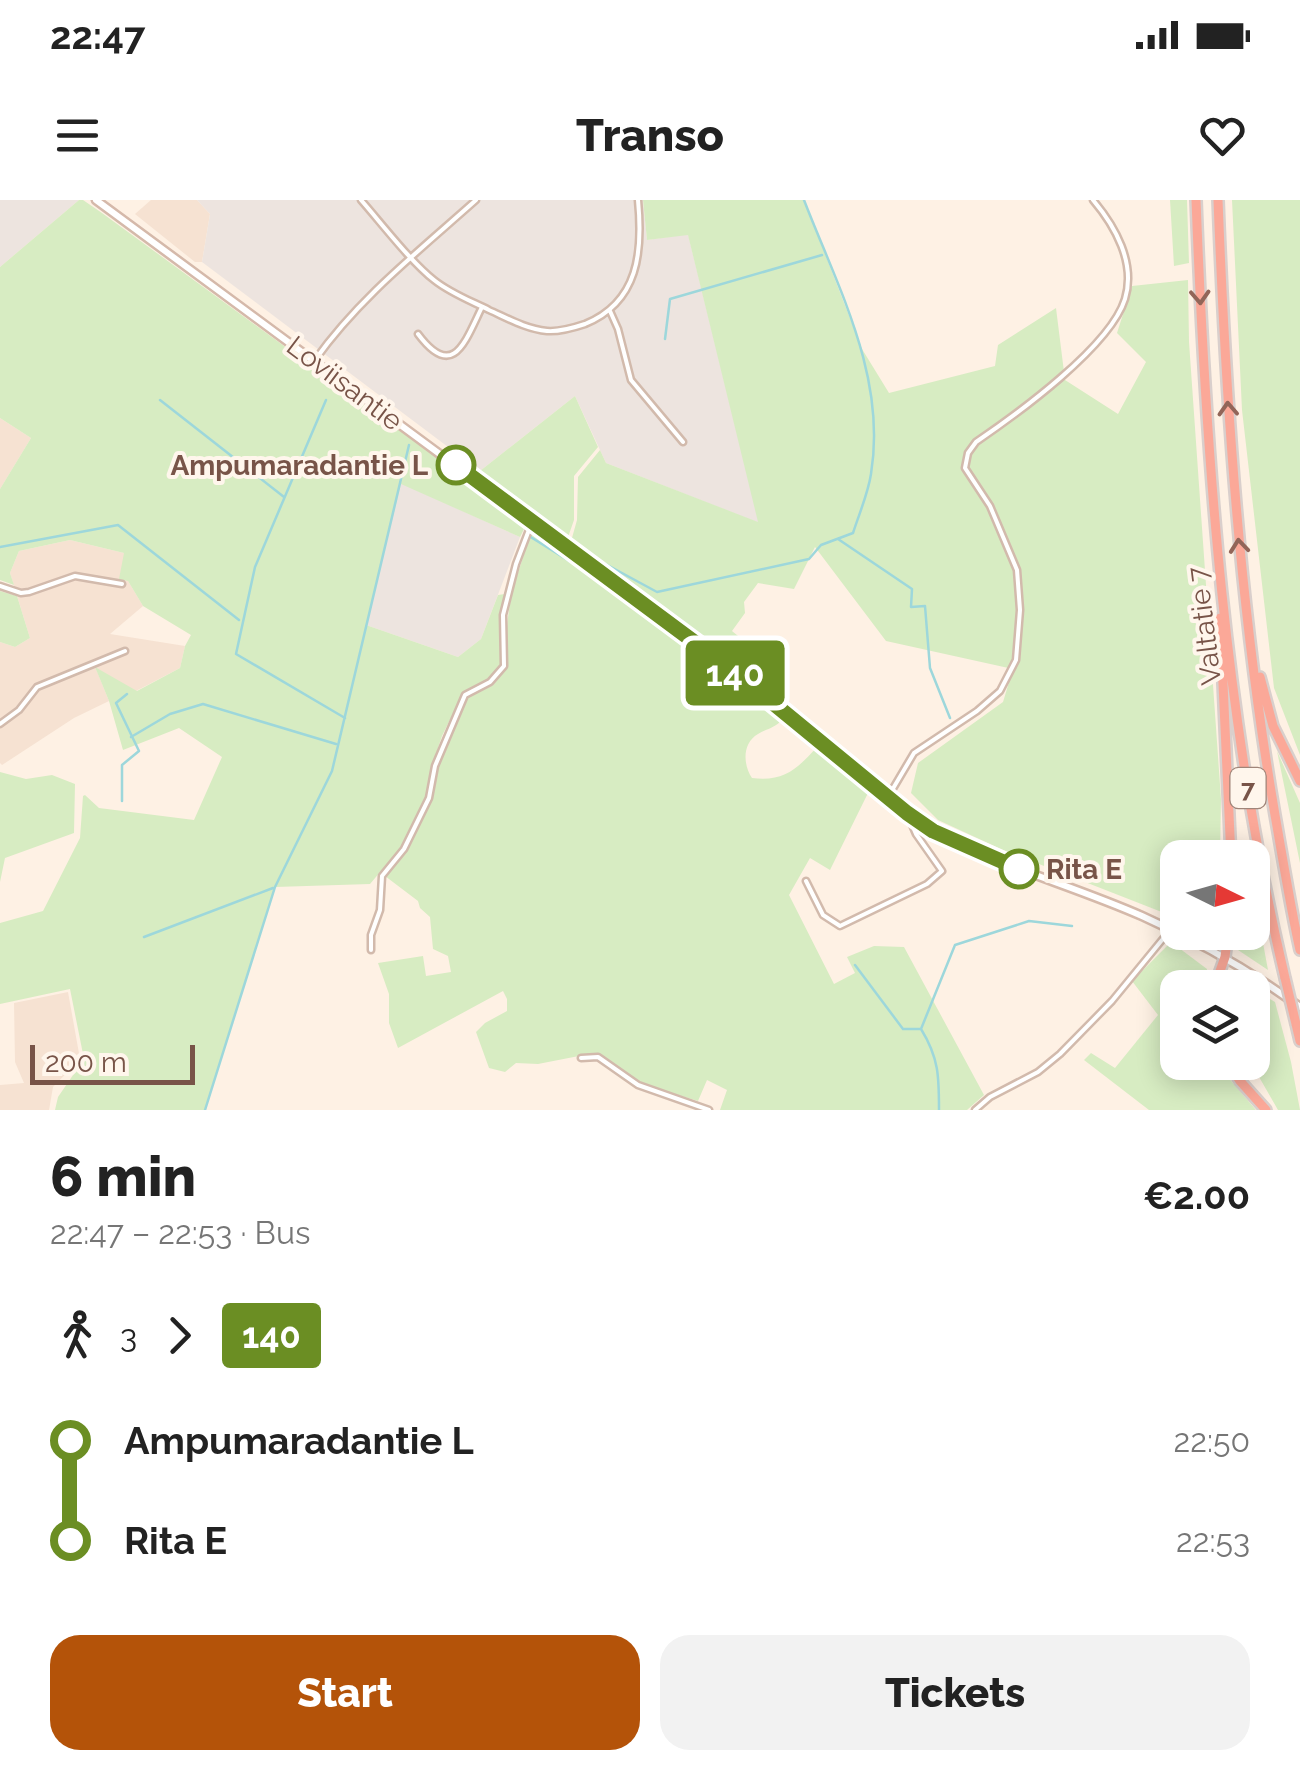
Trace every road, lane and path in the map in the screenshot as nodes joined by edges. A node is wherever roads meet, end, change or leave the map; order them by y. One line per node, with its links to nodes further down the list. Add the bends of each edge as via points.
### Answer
1 (96, 200): 12 (main road, Loviisantie)
2 (361, 200): 8 (street)
3 (476, 200): 8 (street)
4 (638, 200): 10 (street, via 638,262)
5 (1093, 200): 22 (street, via 1120,238 1127,281 1122,305 1098,342 976,442 965,462 1016,570 1016,660 1000,692 914,753)
6 (1196, 200): 18 (highway, Valtatie 7 / 7, one-way to 18)
7 (1218, 200): 17 (highway, Valtatie 7 / 7, one-way to 7)
8 (412, 257): 9 (street, via 433,280); 12 (street, via 352,312)
9 (482, 307): 10 (street, via 548,331); 11 (street, via 451,355 434,353)
10 (610, 310): 13 (street, via 635,388)
11 (418, 334)
12 (315, 360): 14 (main road, Loviisantie)
13 (683, 442)
14 (532, 522): 22 (main road, Loviisantie, via 740,676); 28 (street, via 503,616 504,666 465,695 429,798 382,876)
15 (122, 584): 16 (street, via 75,576 29,592)
16 (0, 586)
17 (1244, 587): 21 (highway, via 1265,700); 31 (highway, Valtatie 7 / 7)
18 (1222, 595): 24 (highway); 35 (highway, Valtatie 7 / 7, bridge, via 1273,930)
19 (125, 652): 20 (street, via 37,687)
20 (0, 724)
21 (1300, 781)
22 (887, 798): 23 (main road, Loviisantie)
23 (907, 813): 25 (street, via 942,871 927,884 840,926 823,915); 26 (main road, Loviisantie, via 994,860)
24 (1230, 840)
25 (806, 882)
26 (1160, 924)
27 (1160, 941): 39 (street, via 1060,1054)
28 (371, 950)
29 (1211, 950): 32 (main road, Loviisantie)
30 (1226, 950): 32 (highway)
31 (1300, 950)
32 (1225, 957): 33 (highway); 34 (main road, Loviisantie)
33 (1220, 970)
34 (1300, 1008)
35 (1300, 1041)
36 (581, 1058): 38 (street, via 598,1056 638,1086)
37 (1239, 1080): 40 (highway)
38 (709, 1110)
39 (975, 1110)
40 (1266, 1110)

